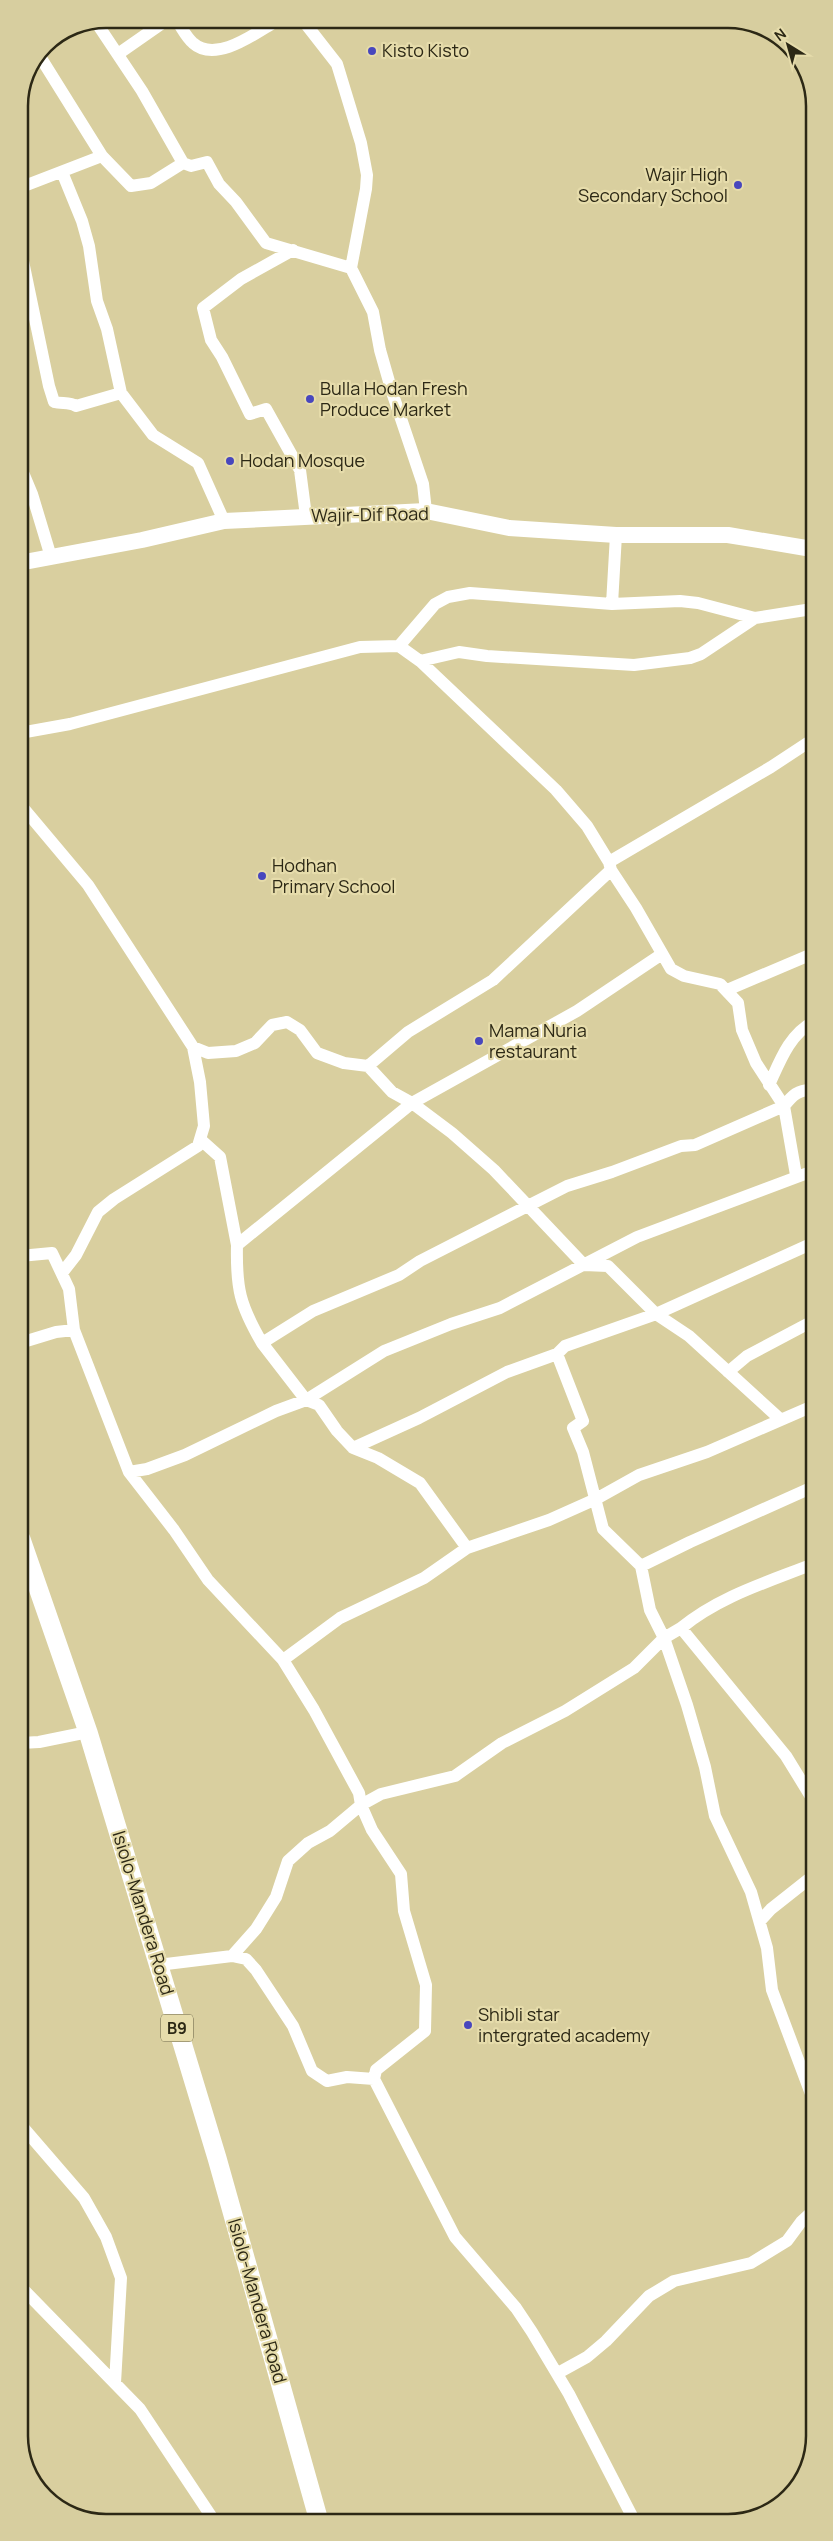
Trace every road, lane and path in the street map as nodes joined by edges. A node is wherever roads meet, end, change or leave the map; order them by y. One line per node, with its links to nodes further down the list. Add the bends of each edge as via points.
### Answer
1 (100, 28): 6 (street)
2 (155, 28): 6 (street)
3 (182, 28): 4 (street, via 194,44 216,50 241,42)
4 (265, 28)
5 (309, 28): 13 (street, via 337,64 361,143 367,175)
6 (118, 54): 9 (street)
7 (42, 60): 8 (street)
8 (102, 156): 9 (street, via 130,186 151,183); 10 (street)
9 (183, 163): 12 (street, via 192,166 207,162 219,184 266,243)
10 (62, 172): 11 (street); 15 (street, via 89,246 97,301)
11 (28, 185)
12 (293, 250): 13 (street); 18 (street, via 241,279 203,308 211,340 250,414 266,409 300,470)
13 (351, 268): 17 (street, via 373,312 392,392 424,484)
14 (28, 285): 15 (street, via 54,402 76,406)
15 (121, 393): 19 (street, via 153,435 198,463)
16 (28, 484): 22 (street)
17 (426, 511): 18 (main road, Wajir-Dif Road); 20 (main road, Wajir-Dif Road, via 509,528)
18 (306, 516): 19 (main road, Wajir-Dif Road)
19 (224, 521): 22 (main road, Wajir-Dif Road)
20 (616, 535): 21 (main road, Wajir-Dif Road, via 728,535); 24 (street)
21 (806, 548)
22 (51, 557): 23 (main road, Wajir-Dif Road)
23 (28, 561)
24 (612, 604): 26 (street, via 680,601); 27 (street, via 470,594 448,597 435,604)
25 (806, 610): 26 (street)
26 (755, 618): 28 (street, via 690,658 634,665 459,652)
27 (398, 646): 28 (street); 29 (street, via 360,647 70,724)
28 (420, 661): 32 (street, via 556,790 587,826)
29 (28, 732)
30 (806, 744): 32 (street)
31 (28, 814): 37 (street, via 88,885)
32 (610, 866): 33 (street); 38 (street, via 493,980 408,1032)
33 (662, 954): 35 (street, via 671,969 684,976 720,984); 41 (street, via 577,1011)
34 (806, 957): 35 (street)
35 (728, 990): 39 (street, via 738,1003 742,1030)
36 (806, 1027): 39 (street, via 795,1035 785,1050)
37 (193, 1047): 38 (street, via 208,1053 236,1051 255,1043 272,1025 287,1022 300,1030 318,1053 344,1063); 43 (street, via 204,1126)
38 (368, 1066): 41 (street, via 392,1092)
39 (769, 1085): 42 (street)
40 (806, 1089): 42 (street, via 794,1094)
41 (412, 1103): 46 (street, via 494,1170); 47 (street)
42 (784, 1106): 45 (street); 46 (street, via 695,1145 681,1146 567,1186)
43 (201, 1140): 47 (street, via 220,1158); 51 (street, via 192,1151 98,1212 76,1255)
44 (806, 1173): 45 (street)
45 (796, 1175): 50 (street, via 637,1237)
46 (527, 1207): 50 (street); 56 (street, via 420,1261 400,1275 313,1311)
47 (237, 1245): 56 (street, via 236,1277 240,1297 246,1316)
48 (806, 1245): 52 (street)
49 (28, 1255): 51 (street, via 52,1253)
50 (584, 1264): 52 (street, via 608,1266); 59 (street, via 500,1308 384,1352)
51 (62, 1273): 54 (street, via 68,1289)
52 (656, 1314): 57 (street, via 565,1346); 58 (street, via 689,1336)
53 (806, 1325): 58 (street, via 747,1356)
54 (74, 1330): 55 (street); 63 (street)
55 (28, 1341)
56 (262, 1343): 59 (street)
57 (556, 1354): 62 (street, via 507,1372); 65 (street, via 583,1421 574,1428)
58 (728, 1372): 61 (street)
59 (306, 1400): 62 (street, via 319,1405); 63 (street, via 185,1455)
60 (806, 1409): 61 (street)
61 (780, 1419): 65 (street, via 707,1452 639,1475)
62 (353, 1448): 66 (street, via 378,1458 420,1483)
63 (130, 1472): 72 (street, via 208,1580)
64 (806, 1490): 68 (street)
65 (596, 1498): 66 (street, via 549,1520); 68 (street, via 603,1529)
66 (467, 1548): 72 (street, via 424,1578 340,1618)
67 (28, 1559): 73 (highway, Isiolo-Mandera Road / B9)
68 (641, 1566): 71 (street, via 650,1610)
69 (806, 1567): 70 (street, via 763,1582 693,1618)
70 (681, 1628): 71 (street); 75 (street, via 786,1756)
71 (664, 1638): 76 (street, via 634,1668 564,1711 502,1743 455,1776 381,1794); 78 (street, via 705,1766 715,1816 737,1860)
72 (283, 1660): 76 (street, via 328,1735 359,1794)
73 (88, 1732): 74 (street); 80 (highway, Isiolo-Mandera Road / B9)
74 (28, 1743)
75 (806, 1787)
76 (360, 1805): 79 (street, via 288,1861 276,1897 256,1929); 81 (street, via 401,1874 404,1911 426,1985 425,2031 376,2070)
77 (806, 1881): 78 (street, via 771,1908)
78 (760, 1921): 82 (street, via 772,1990)
79 (232, 1956): 80 (street); 81 (street, via 246,1960 256,1970 293,2026 312,2071 327,2081 347,2077)
80 (158, 1965): 89 (highway, Isiolo-Mandera Road / B9, via 217,2158)
81 (374, 2079): 86 (street, via 455,2237 516,2308)
82 (806, 2081)
83 (28, 2132): 87 (street, via 84,2198 106,2237 121,2278)
84 (806, 2217): 86 (street, via 787,2241 758,2260 674,2281 649,2296 606,2341 587,2357)
85 (28, 2294): 87 (street)
86 (558, 2373): 90 (street)
87 (114, 2383): 88 (street, via 140,2409)
88 (209, 2513)
89 (317, 2513)
90 (631, 2514)

